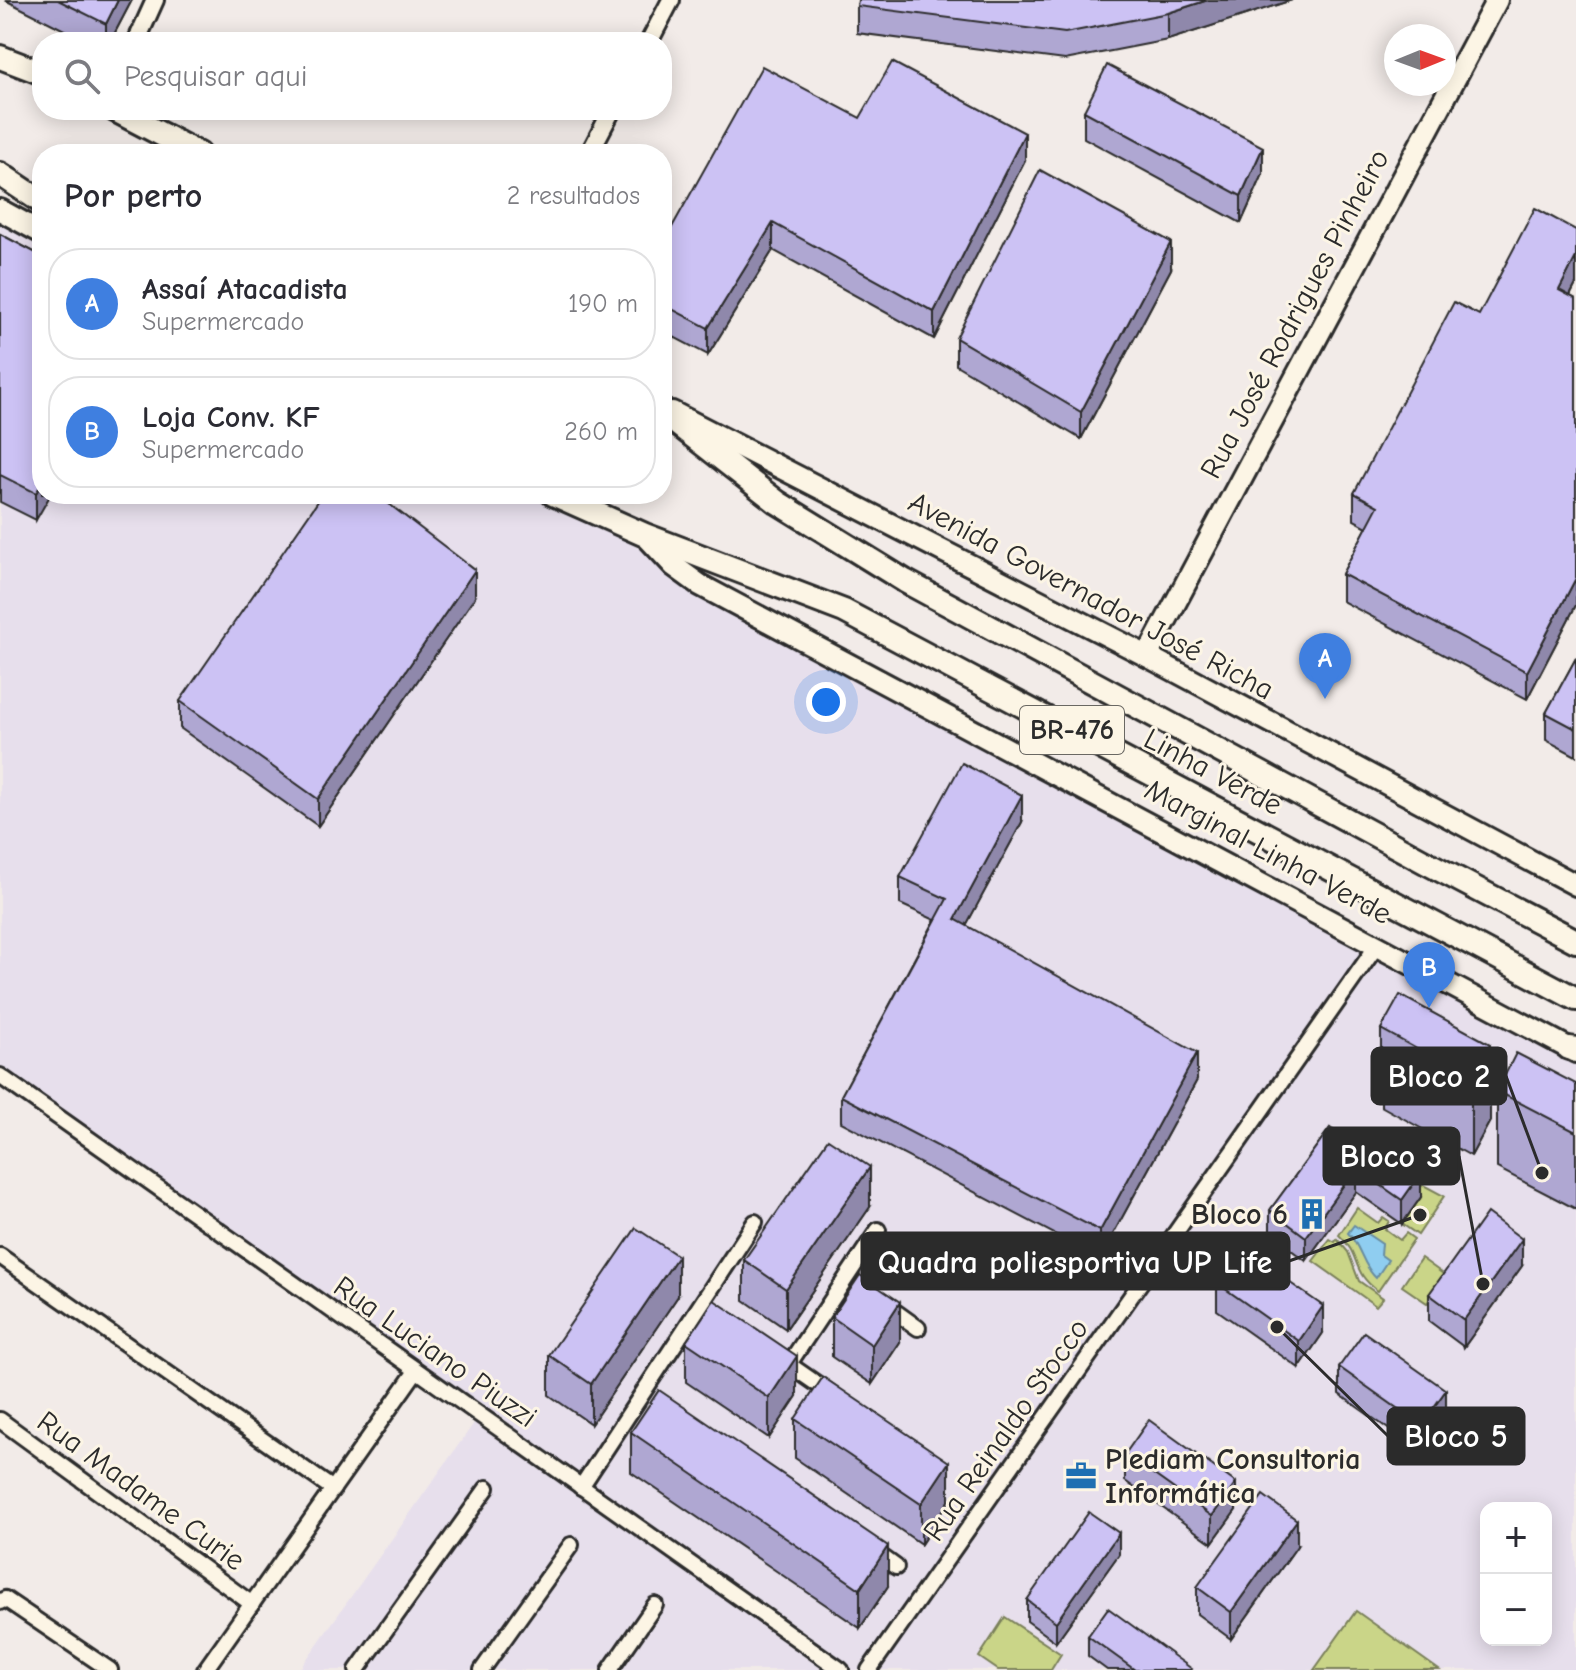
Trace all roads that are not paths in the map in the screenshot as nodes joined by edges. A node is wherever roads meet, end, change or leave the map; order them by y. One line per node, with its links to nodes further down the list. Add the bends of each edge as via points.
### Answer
1 (155, 0): 4 (street)
2 (671, 0): 5 (street)
3 (1497, 0): 22 (main road, Rua José Rodrigues Pinheiro)
4 (141, 32)
5 (654, 32)
6 (0, 45): 8 (main road)
7 (0, 57): 9 (highway)
8 (32, 66)
9 (32, 69)
10 (134, 120): 12 (highway)
11 (607, 120): 13 (street)
12 (180, 144)
13 (594, 144)
14 (0, 174): 15 (highway)
15 (32, 195)
16 (0, 210): 17 (main road)
17 (32, 228)
18 (672, 415): 22 (main road, Avenida Governador José Richa)
19 (672, 418): 24 (highway, Linha Verde / BR-476, via 777,502 905,581)
20 (575, 504): 21 (highway, Linha Verde / BR-476)
21 (645, 535): 25 (main road, Marginal Linha Verde, via 700,585); 26 (highway, Linha Verde / BR-476, via 844,611)
22 (1147, 656): 23 (main road, Avenida Governador José Richa)
23 (1576, 885)
24 (1576, 941)
25 (1378, 944): 27 (main road, Marginal Linha Verde); 54 (street, Rua Reinaldo Stocco)
26 (1576, 999)
27 (1574, 1050)
28 (0, 1076): 36 (street, Rua Luciano Piuzzi)
29 (755, 1222): 39 (street, via 708,1309)
30 (878, 1230): 32 (street)
31 (0, 1256): 41 (street)
32 (858, 1286): 33 (street); 35 (street)
33 (918, 1328)
34 (764, 1347): 35 (street)
35 (789, 1364): 37 (street)
36 (416, 1371): 39 (street, Rua Luciano Piuzzi); 41 (street)
37 (849, 1407)
38 (0, 1420): 46 (street, Rua Madame Curie)
39 (581, 1487): 53 (street, Rua Luciano Piuzzi)
40 (487, 1488): 50 (street)
41 (333, 1489): 46 (street)
42 (858, 1541): 44 (street)
43 (571, 1545): 51 (street)
44 (896, 1567)
45 (3, 1600): 48 (street)
46 (252, 1604): 49 (street)
47 (655, 1605): 52 (street)
48 (110, 1670)
49 (205, 1670)
50 (357, 1670)
51 (482, 1670)
52 (610, 1670)
53 (841, 1670)
54 (869, 1670)

